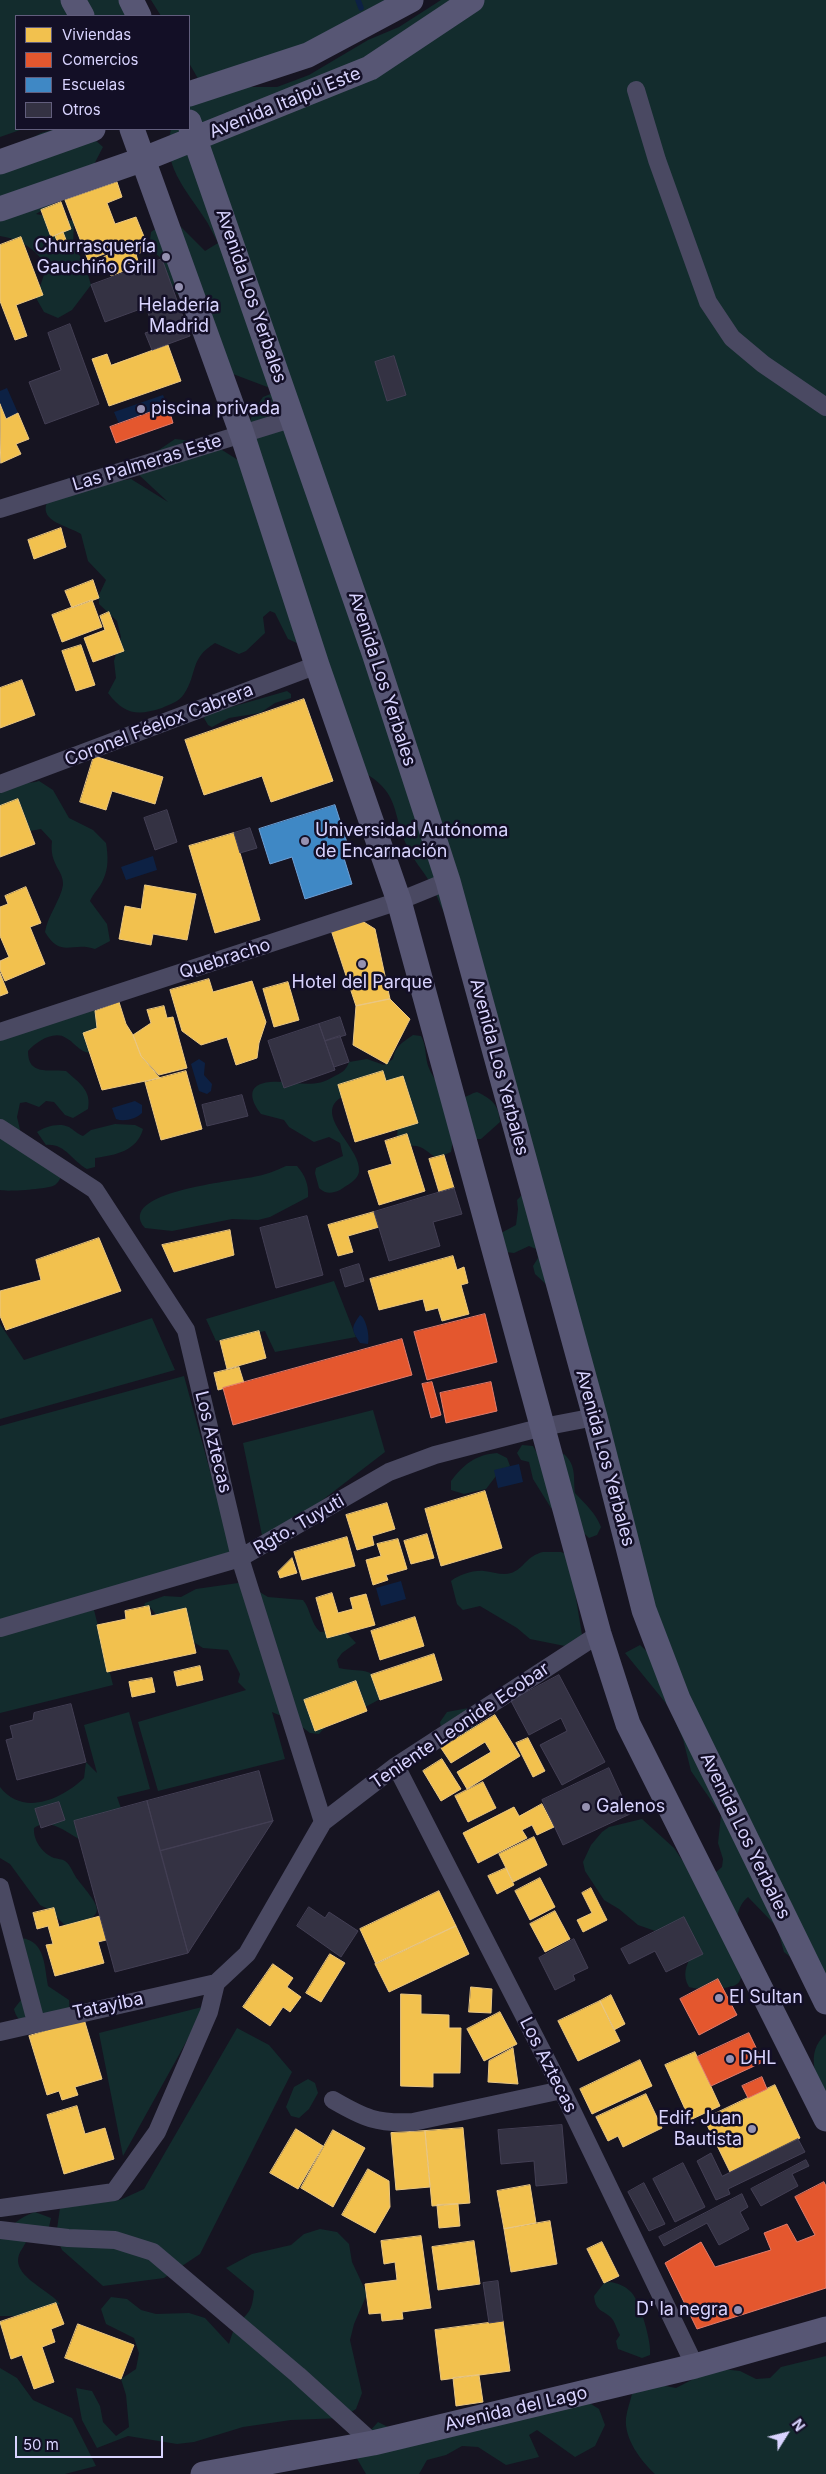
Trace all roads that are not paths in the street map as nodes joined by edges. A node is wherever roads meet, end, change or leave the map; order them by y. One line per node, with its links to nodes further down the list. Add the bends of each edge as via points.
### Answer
1 (73, 0): 5 (street)
2 (131, 0): 6 (street)
3 (411, 0): 8 (street, Avenida Itaipú Este, via 308,55)
4 (472, 0): 11 (street, Avenida Itaipú Este, via 370,68)
5 (81, 15)
6 (138, 15)
7 (636, 90): 15 (street, via 657,160 708,302 732,338 762,364)
8 (190, 94)
9 (90, 130): 13 (street)
10 (132, 130): 12 (street)
11 (192, 131): 12 (street, Avenida Itaipú Este); 16 (street, Avenida Los Yerbales)
12 (144, 160): 14 (street, Avenida Itaipú Este); 17 (street)
13 (0, 162)
14 (0, 209)
15 (826, 407)
16 (294, 418): 17 (street, Las Palmeras Este); 21 (street, Avenida Los Yerbales)
17 (242, 434): 18 (street, Las Palmeras Este); 19 (street)
18 (0, 508)
19 (317, 665): 20 (street, Coronel Féelox Cabrera); 22 (street)
20 (0, 784)
21 (448, 881): 22 (street, Quebracho); 25 (street, Avenida Los Yerbales)
22 (399, 901): 23 (street, Quebracho); 26 (street)
23 (0, 1032)
24 (0, 1128): 27 (street, Los Aztecas, via 95,1190 186,1330)
25 (595, 1417): 26 (street, Rgto. Tuyuti); 34 (street, Avenida Los Yerbales, via 644,1610 678,1700)
26 (542, 1428): 27 (street, Rgto. Tuyuti, via 443,1453 389,1472); 29 (street)
27 (240, 1558): 28 (street, Rgto. Tuyuti); 31 (street, Los Aztecas)
28 (0, 1628)
29 (599, 1634): 30 (street, Teniente Leonide Ecobar); 39 (street, via 628,1724)
30 (396, 1766): 31 (street, Teniente Leonide Ecobar); 37 (street, Los Aztecas)
31 (323, 1822): 33 (street, via 247,1954)
32 (0, 1887): 35 (street)
33 (216, 1983): 35 (street, Tatayiba); 40 (street, via 210,2012 157,2132 114,2192)
34 (826, 2002)
35 (36, 2022): 36 (street, Tatayiba)
36 (0, 2032)
37 (562, 2090): 38 (street, via 413,2122 388,2124 357,2114); 43 (street, Los Aztecas)
38 (333, 2100)
39 (826, 2119)
40 (0, 2208)
41 (0, 2230): 44 (street, via 115,2240 153,2252 298,2375)
42 (826, 2329): 43 (street, Avenida del Lago)
43 (695, 2366): 44 (street, Avenida del Lago)
44 (372, 2443): 45 (street, Avenida del Lago)
45 (203, 2474)

